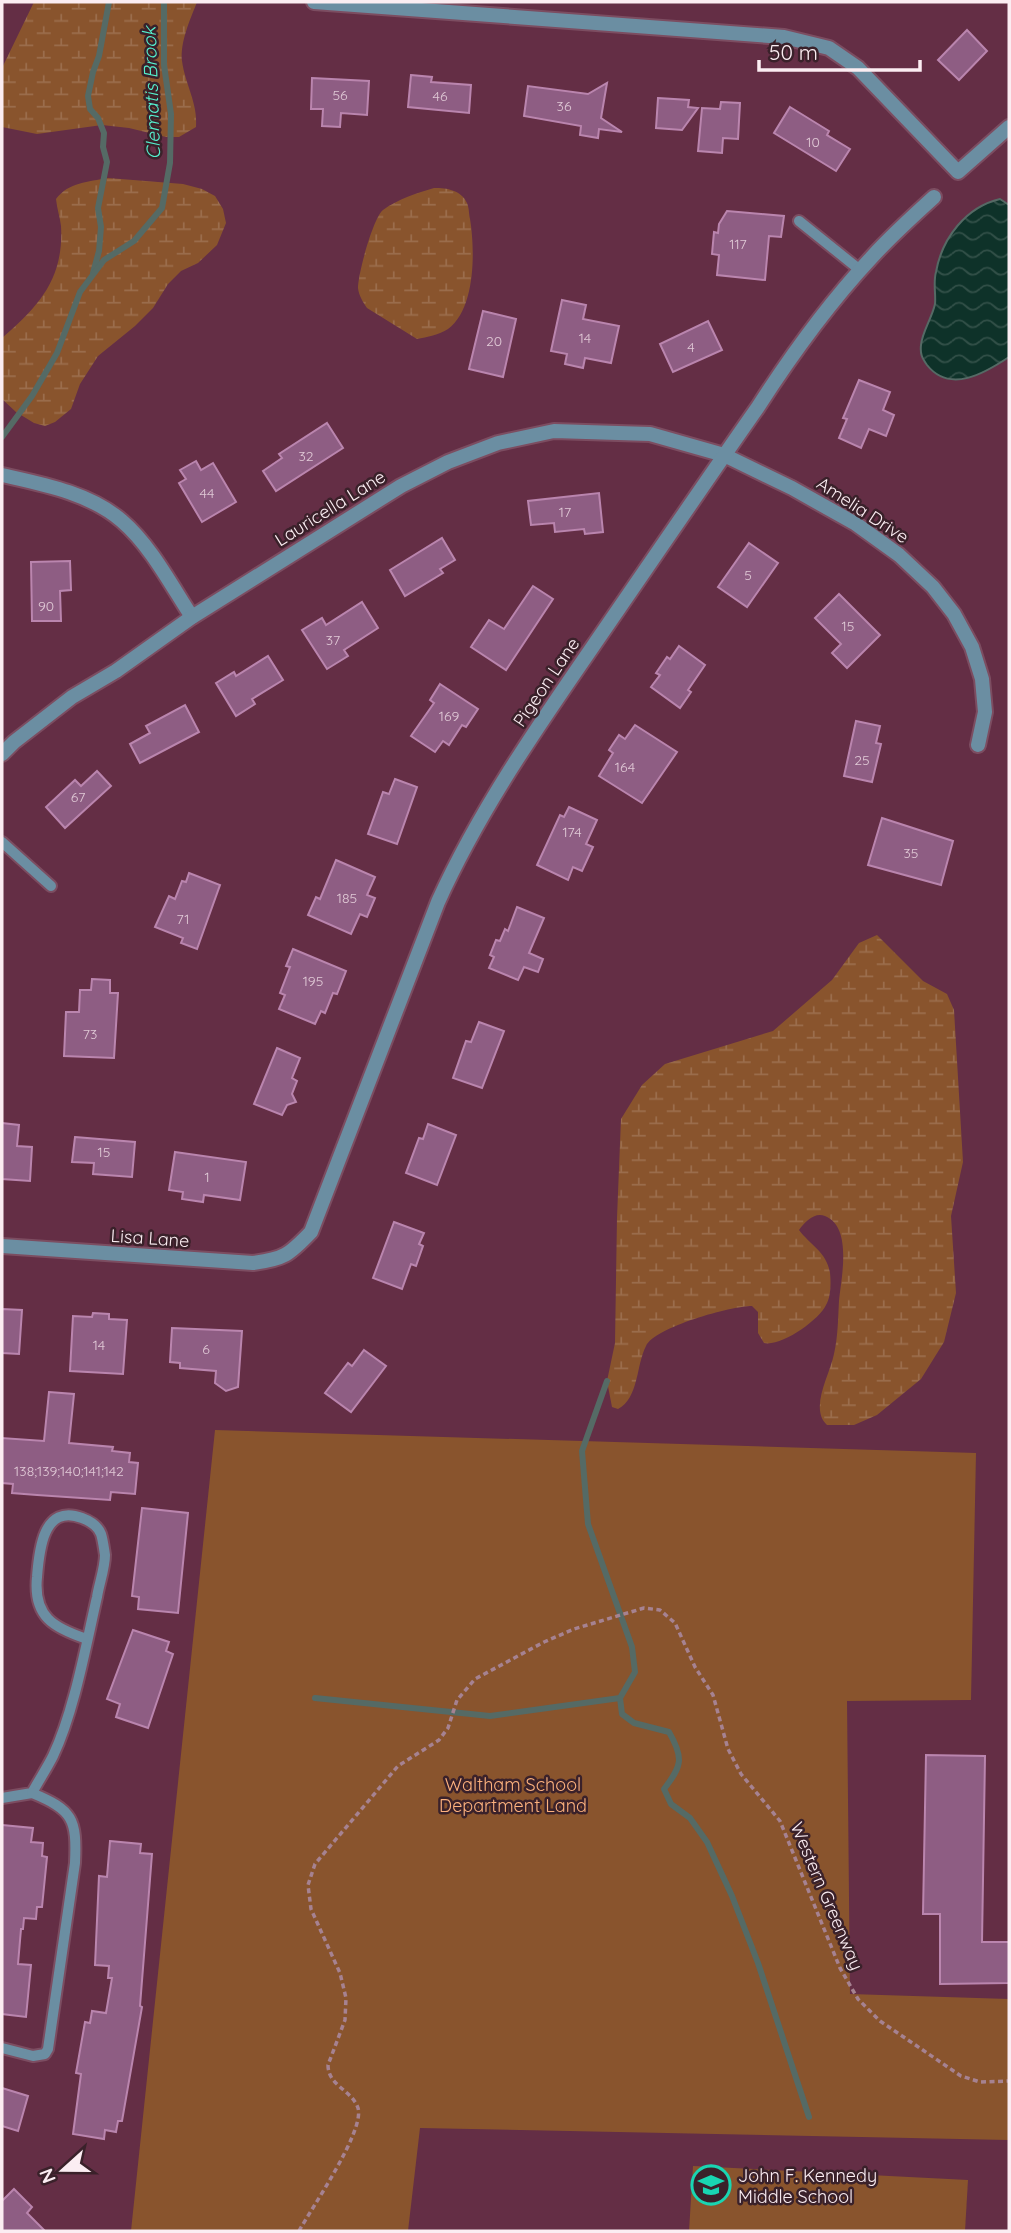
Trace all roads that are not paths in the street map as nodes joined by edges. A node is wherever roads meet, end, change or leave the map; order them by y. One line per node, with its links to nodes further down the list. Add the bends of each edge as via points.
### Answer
1 (314, 2): 2 (street)
2 (408, 6): 3 (street, via 784,37 829,48 858,68 958,172)
3 (1009, 127)
4 (934, 197): 6 (street, Pigeon Lane)
5 (799, 221): 6 (lane)
6 (860, 270): 7 (street, Pigeon Lane, via 792,355)
7 (724, 455): 9 (street, Lauricella Lane, via 650,433 554,431 498,443 401,486); 10 (street, Amelia Drive, via 856,524 933,587 972,647 982,679 985,712); 15 (street, Pigeon Lane, via 547,713 457,860 394,1010 311,1232)
8 (2, 475): 9 (street, via 92,502 121,520 146,548)
9 (192, 617): 11 (street, Lauricella Lane, via 72,697)
10 (978, 745)
11 (2, 754)
12 (2, 842): 13 (lane)
13 (51, 886)
14 (2, 1246): 15 (street, Lisa Lane, via 253,1263 280,1259)
15 (293, 1250)
16 (88, 1639): 16 (lane, via 50,1622 36,1589 39,1549 47,1527 58,1517 74,1515 100,1531 105,1557); 17 (lane, via 53,1755)
17 (32, 1793): 18 (lane); 19 (lane, via 56,1803 68,1815 76,1833 75,1863 48,2049 33,2056)
18 (2, 1798)
19 (2, 2048)

